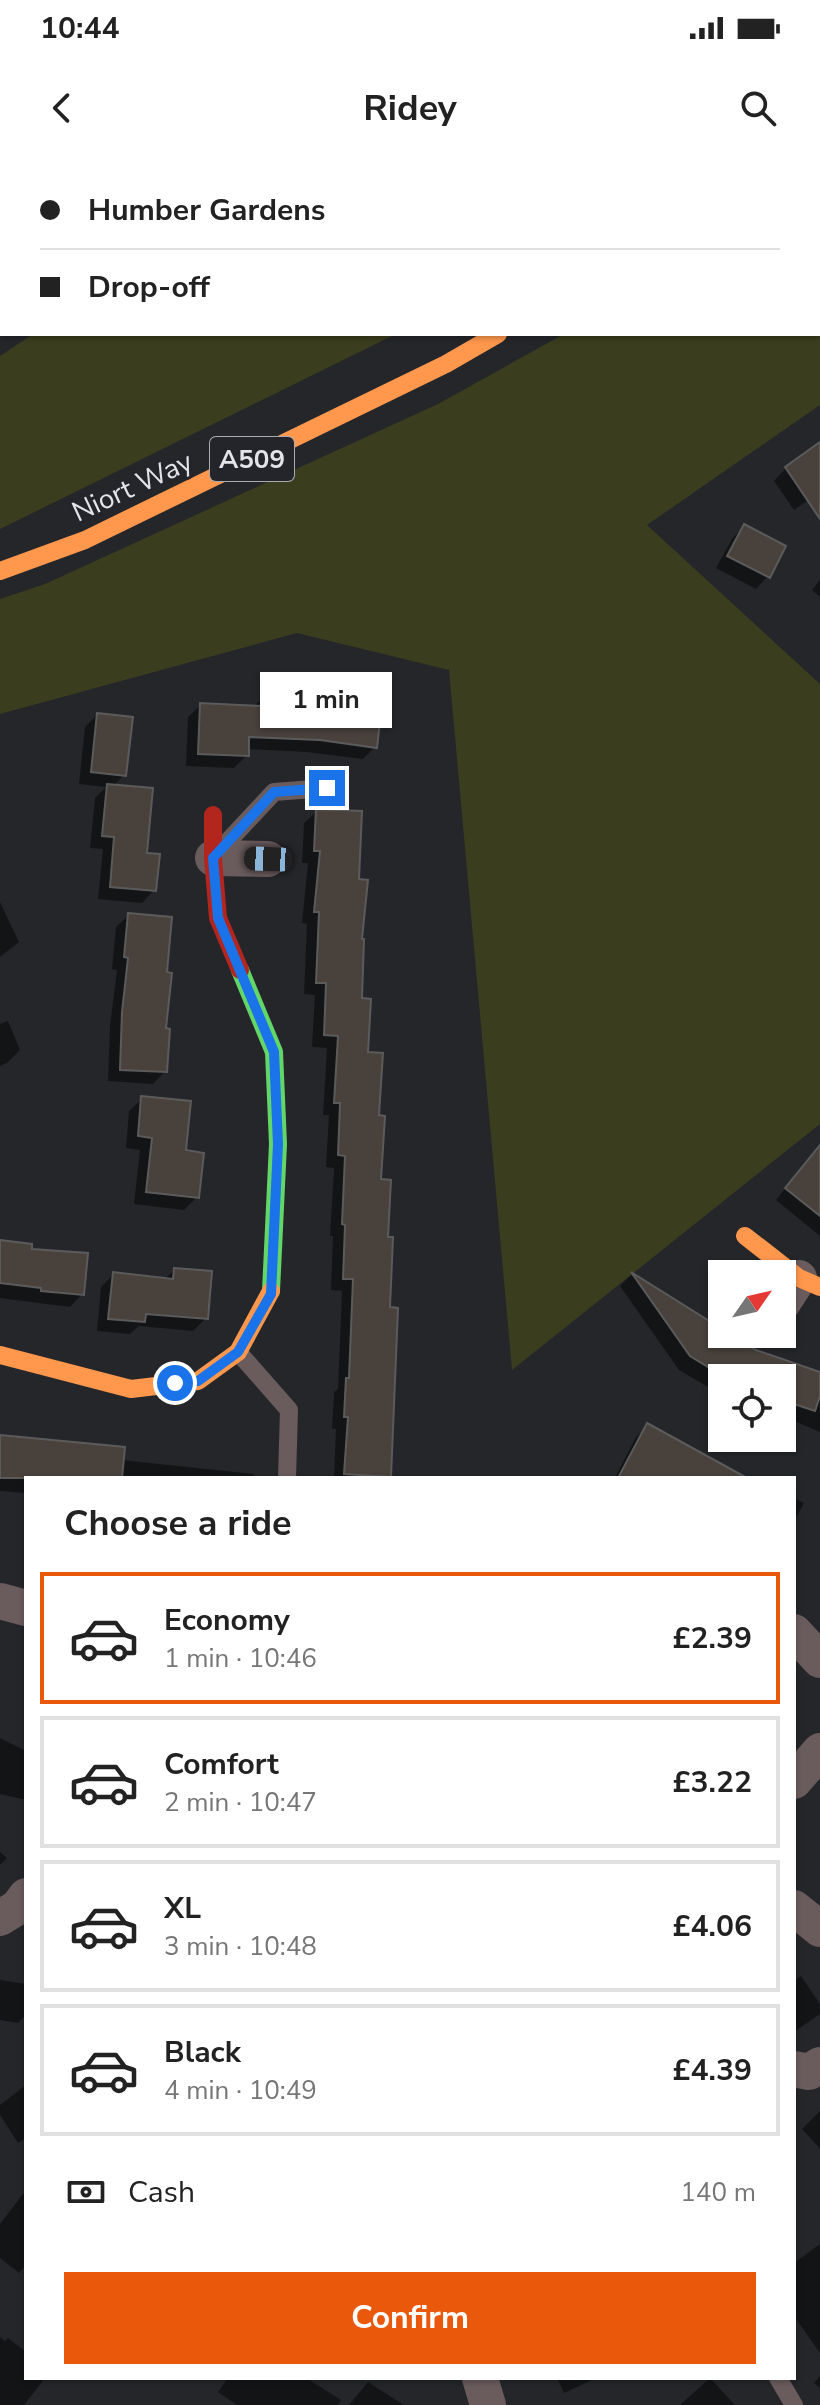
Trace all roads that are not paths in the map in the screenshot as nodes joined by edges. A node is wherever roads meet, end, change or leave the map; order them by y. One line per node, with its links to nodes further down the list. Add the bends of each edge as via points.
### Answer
1 (495, 336): 2 (main road, Niort Way / A509, via 85,540)
2 (0, 571)
3 (327, 788): 5 (lane, via 274,792)
4 (213, 815): 5 (main road)
5 (213, 858): 6 (street); 9 (main road, via 218,918 274,1052 278,1144 271,1294)
6 (268, 859)
7 (745, 1236): 8 (main road)
8 (800, 1290)
9 (238, 1352): 10 (main road, via 198,1381 131,1389); 11 (lane, via 289,1410)
10 (0, 1355)
11 (287, 1476)
12 (0, 1601): 13 (street)
13 (24, 1607)
14 (796, 1634): 15 (street)
15 (820, 1660)
16 (820, 1751): 17 (street)
17 (796, 1779)
18 (796, 1910): 19 (street)
19 (820, 1929)
20 (820, 2065): 21 (street, via 809,2072)
21 (796, 2069)
22 (481, 2380): 24 (street)
23 (779, 2380): 25 (lane)
24 (488, 2405)
25 (794, 2405)

